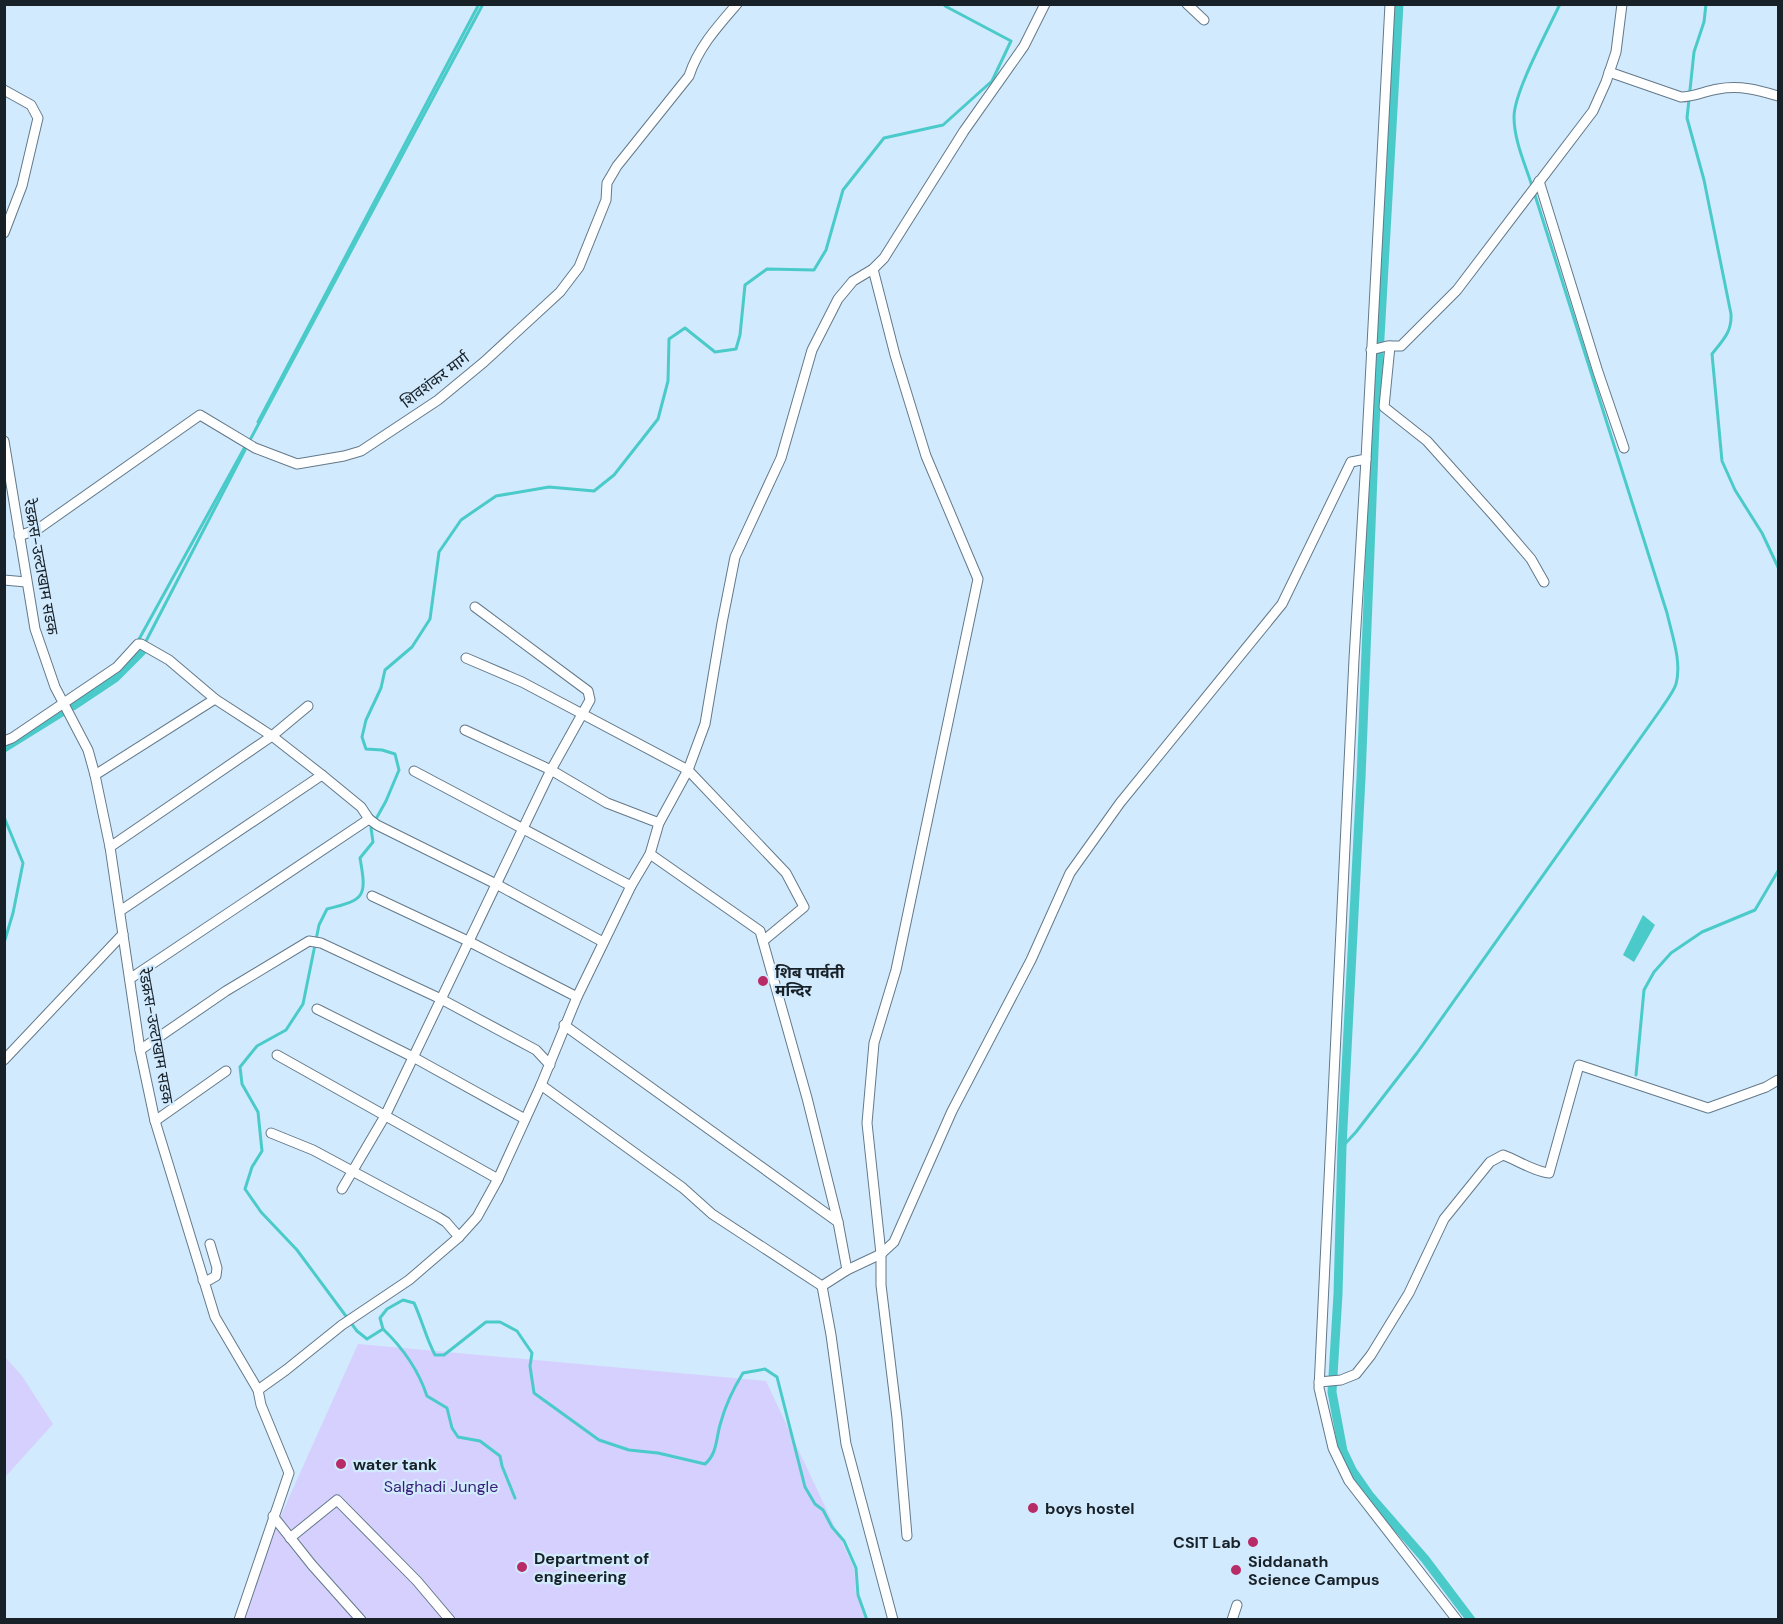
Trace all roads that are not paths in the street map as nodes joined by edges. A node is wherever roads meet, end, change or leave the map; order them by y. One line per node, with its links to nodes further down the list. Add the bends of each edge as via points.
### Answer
1 (736, 4): 18 (street, शिवशंकर मार्ग, via 711,34 689,76 617,166 607,183 606,200 579,267 560,292 438,400 361,451 297,464 255,448 200,415 38,529)
2 (1045, 4): 12 (street, via 1024,46)
3 (1187, 4): 6 (street)
4 (1390, 4): 14 (street)
5 (1622, 4): 7 (street, via 1616,52)
6 (1204, 20)
7 (1609, 72): 9 (street, via 1681,97 1734,87); 10 (street, via 1593,111)
8 (4, 90): 11 (street, via 31,105 38,118 22,186)
9 (1779, 96)
10 (1537, 183): 13 (street, via 1457,290 1401,346); 16 (street)
11 (4, 232)
12 (873, 269): 32 (street, via 853,281 838,298 812,350 781,458 735,557 705,724); 72 (street, via 926,456 978,579 896,970 874,1044 867,1123)
13 (1389, 346): 14 (street); 21 (street, via 1384,407 1427,441 1531,559)
14 (1374, 349): 17 (street)
15 (4, 441): 18 (street, रेडक्रस-उल्टाखाम सडक)
16 (1624, 448)
17 (1366, 459): 72 (street, via 1351,462 1282,604 1120,803 1070,873 1031,960 952,1111 894,1242); 76 (street)
18 (19, 536): 20 (street, रेडक्रस-उल्टाखाम सडक)
19 (4, 580): 20 (street)
20 (26, 582): 25 (street, रेडक्रस-उल्टाखाम सडक, via 35,629)
21 (1544, 582)
22 (475, 607): 27 (street, via 588,691 590,700)
23 (466, 658): 27 (street)
24 (215, 699): 25 (street, via 169,660 138,644 117,667); 29 (street); 35 (street)
25 (63, 704): 30 (street); 35 (street, रेडक्रस-उल्टाखाम सडक, via 88,750)
26 (308, 706): 29 (street)
27 (584, 715): 31 (street); 32 (street)
28 (465, 730): 31 (street)
29 (272, 736): 34 (street); 39 (street)
30 (4, 741)
31 (551, 770): 37 (street, via 608,803); 38 (street)
32 (688, 770): 37 (street); 46 (street, via 786,873 804,907)
33 (414, 771): 38 (street)
34 (322, 774): 36 (street); 44 (street)
35 (95, 775): 39 (street, रेडक्रस-उल्टाखाम सडक)
36 (373, 822): 41 (street); 49 (street)
37 (659, 823): 40 (street)
38 (524, 829): 41 (street); 42 (street)
39 (110, 847): 44 (street, रेडक्रस-उल्टाखाम सडक)
40 (650, 854): 42 (street); 46 (street, via 760,931)
41 (498, 885): 47 (street); 48 (street)
42 (632, 885): 48 (street)
43 (372, 896): 47 (street)
44 (120, 911): 45 (street, रेडक्रस-उल्टाखाम सडक)
45 (123, 934): 49 (street, रेडक्रस-उल्टाखाम सडक); 57 (street)
46 (763, 941): 69 (street)
47 (468, 942): 50 (street); 51 (street)
48 (603, 942): 50 (street)
49 (131, 978): 54 (street, रेडक्रस-उल्टाखाम सडक)
50 (577, 997): 53 (street)
51 (441, 999): 54 (street, via 309,941); 56 (street); 58 (street, via 536,1050)
52 (317, 1009): 56 (street)
53 (564, 1025): 58 (street); 69 (street)
54 (140, 1050): 64 (street, रेडक्रस-उल्टाखाम सडक)
55 (277, 1055): 62 (street)
56 (413, 1057): 62 (street); 63 (street)
57 (4, 1060)
58 (550, 1065): 61 (street)
59 (226, 1071): 64 (street)
60 (1779, 1080): 76 (street, via 1707,1108 1579,1065 1550,1173 1503,1155 1490,1162 1444,1219 1409,1293 1371,1355 1356,1374)
61 (541, 1085): 63 (street); 75 (street, via 683,1188 712,1214)
62 (385, 1116): 66 (street); 67 (street)
63 (525, 1119): 67 (street)
64 (155, 1121): 74 (street, रेडक्रस-उल्टाखाम सडक)
65 (271, 1133): 66 (street)
66 (354, 1172): 68 (street); 70 (street, via 446,1222)
67 (498, 1179): 70 (street, via 477,1217)
68 (342, 1189)
69 (838, 1222): 73 (street)
70 (459, 1237): 77 (street, via 409,1280)
71 (210, 1244): 74 (street, via 216,1276)
72 (881, 1254): 73 (street); 79 (street)
73 (847, 1270): 75 (street)
74 (203, 1280): 77 (street, रेडक्रस-उल्टाखाम सडक, via 215,1317)
75 (822, 1286): 85 (street, via 846,1444)
76 (1322, 1381): 87 (street, via 1318,1388 1333,1448 1348,1481)
77 (258, 1389): 78 (street, रेडक्रस-उल्टाखाम सडक, via 289,1473)
78 (273, 1516): 80 (street); 82 (street, रेडक्रस-उल्टाखाम सडक)
79 (908, 1536)
80 (290, 1538): 83 (street); 84 (street, via 337,1500)
81 (1237, 1605): 86 (street)
82 (239, 1620)
83 (361, 1620)
84 (450, 1620)
85 (893, 1620)
86 (1232, 1620)
87 (1457, 1620)

